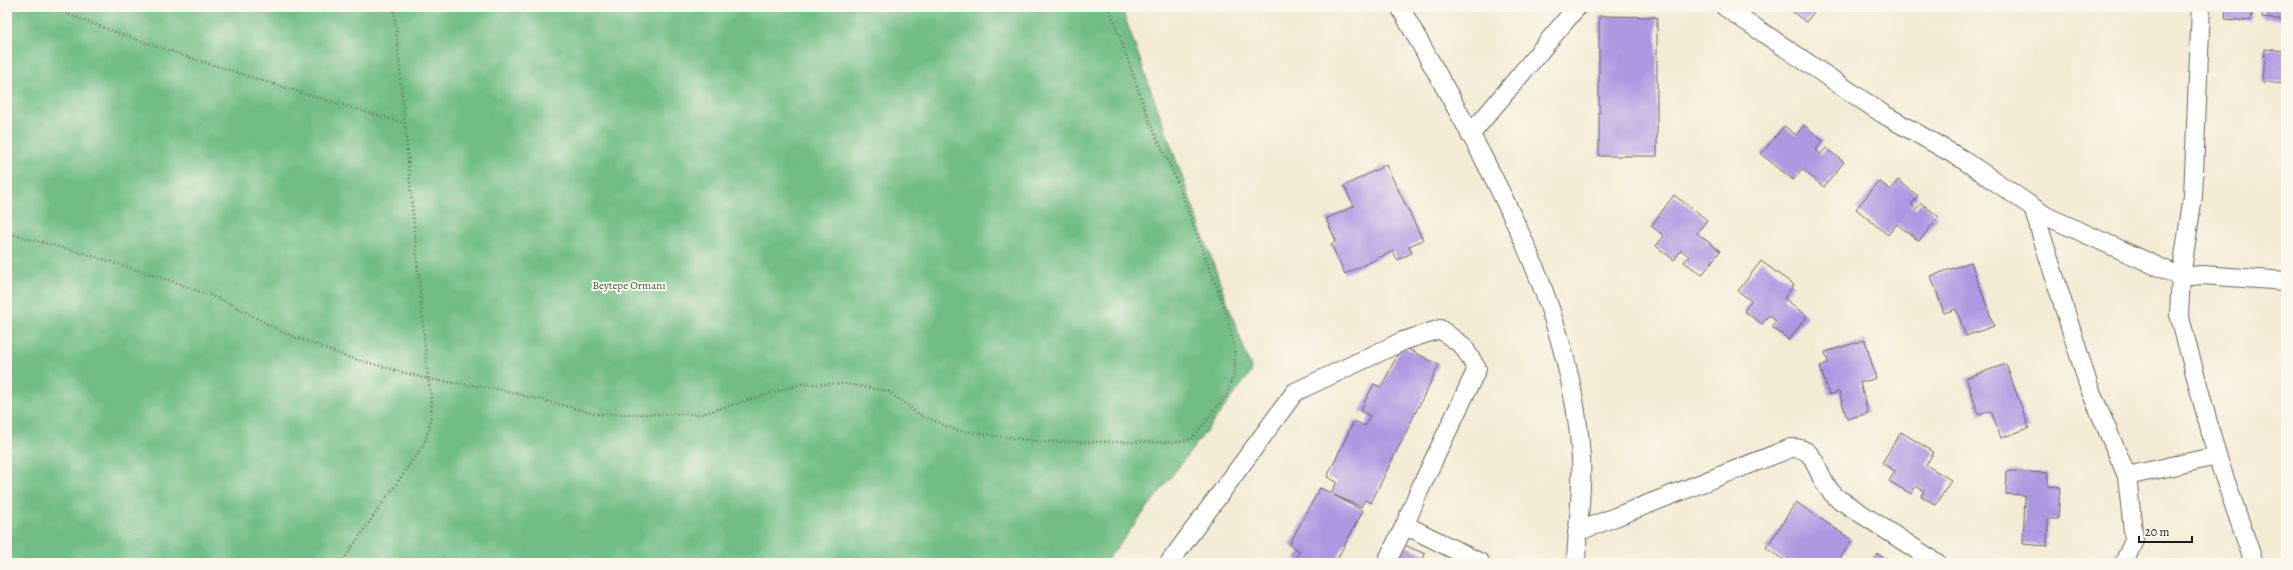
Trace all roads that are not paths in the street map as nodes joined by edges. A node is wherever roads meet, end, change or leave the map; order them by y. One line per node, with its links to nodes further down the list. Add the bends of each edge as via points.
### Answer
1 (1400, 7): 5 (street)
2 (1577, 7): 5 (street)
3 (1726, 7): 6 (street, via 1883,114 1962,159)
4 (2201, 7): 7 (street, via 2193,196)
5 (1470, 135): 12 (street, via 1492,176 1550,302 1570,377 1581,458)
6 (2033, 208): 7 (street); 10 (street, via 2089,387)
7 (2181, 277): 8 (street, via 2202,275); 9 (street, via 2179,314)
8 (2286, 281)
9 (2217, 456): 10 (street); 19 (street)
10 (2127, 476): 18 (street, via 2134,540)
11 (1406, 525): 13 (street, via 1418,493 1477,369 1463,346 1440,330 1403,341 1295,392); 14 (street); 15 (street)
12 (1577, 532): 16 (street); 17 (street, via 1791,448 1801,448 1811,455 1826,484 1837,498)
13 (1169, 563)
14 (1386, 563)
15 (1481, 563)
16 (1576, 563)
17 (1937, 563)
18 (2124, 563)
19 (2254, 563)

